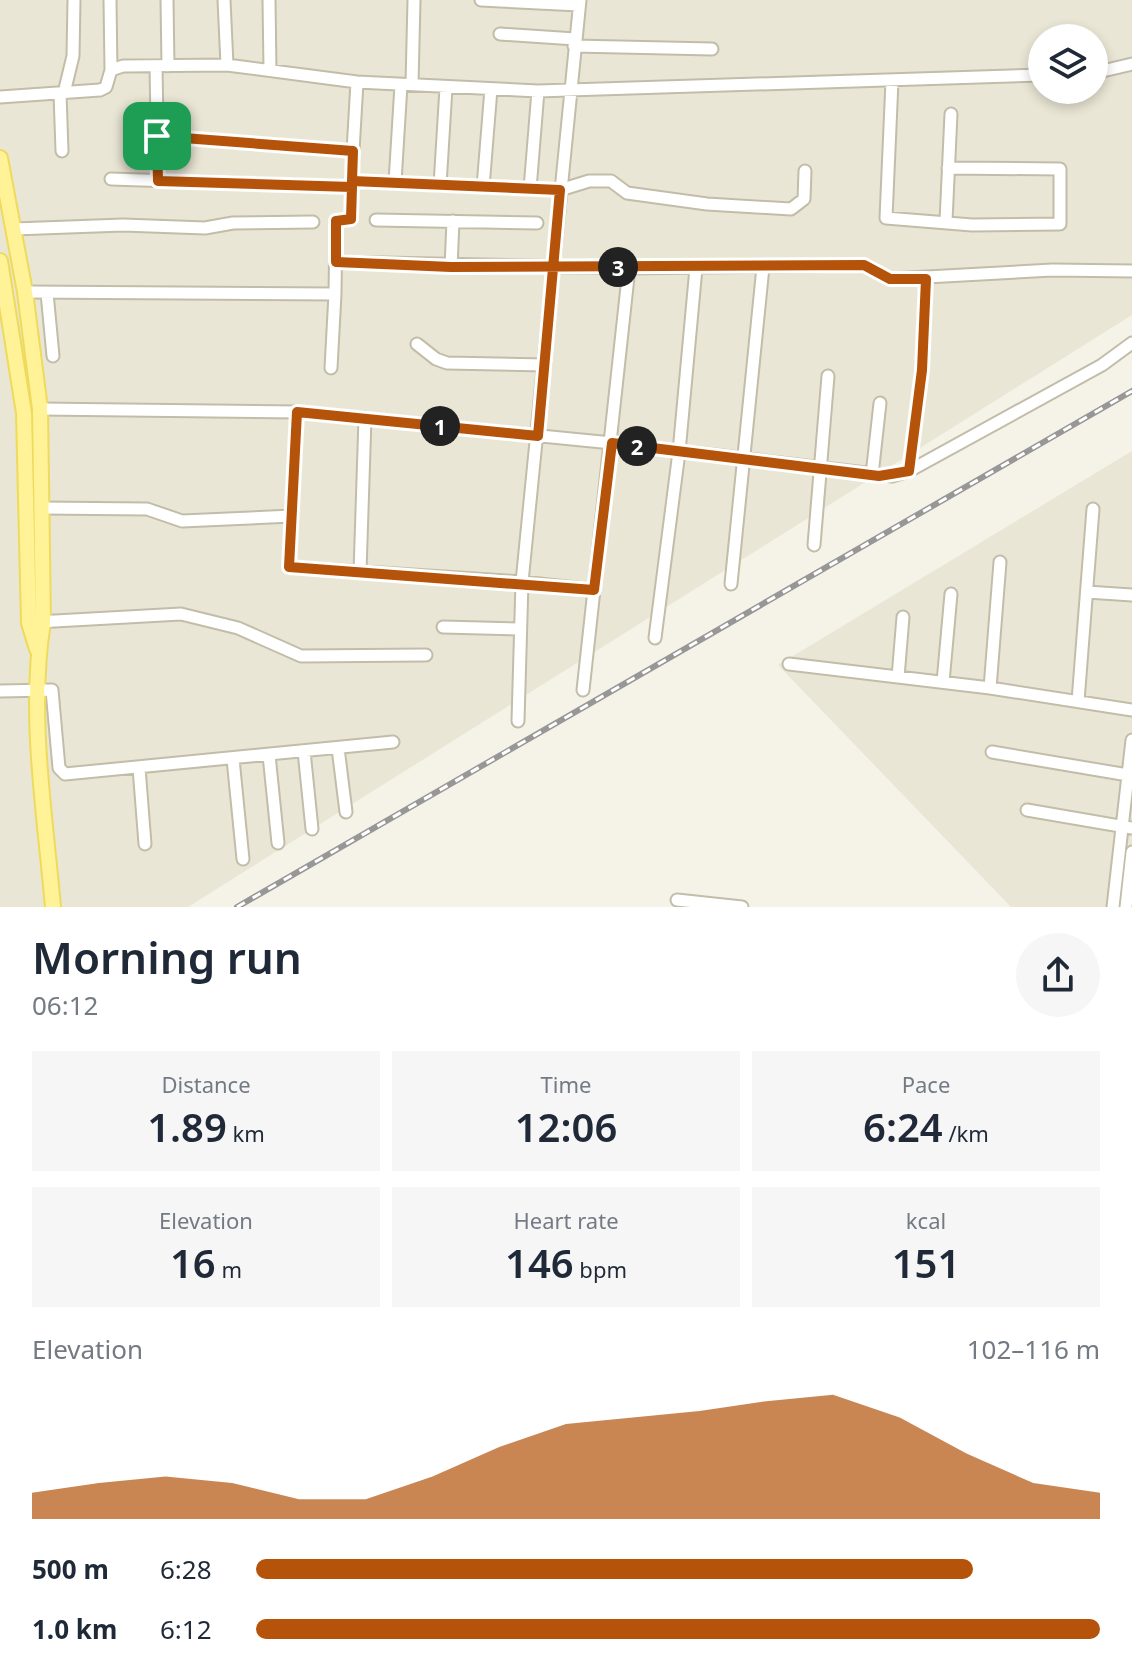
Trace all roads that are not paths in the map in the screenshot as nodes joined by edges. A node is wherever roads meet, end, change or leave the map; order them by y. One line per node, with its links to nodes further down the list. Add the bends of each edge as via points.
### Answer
1 (74, 0): 26 (street, via 73,56)
2 (110, 0): 15 (street)
3 (167, 0): 14 (street)
4 (224, 0): 13 (street)
5 (269, 0): 16 (street)
6 (414, 0): 21 (street)
7 (481, 0): 8 (street)
8 (579, 2): 10 (street)
9 (500, 34): 10 (street)
10 (575, 43): 11 (street); 25 (street)
11 (712, 49)
12 (1132, 64): 17 (street)
13 (227, 65): 14 (street); 16 (street)
14 (162, 66): 15 (street); 29 (street)
15 (111, 70): 26 (street, via 104,89)
16 (270, 70): 20 (street)
17 (1108, 70)
18 (1028, 76): 19 (street)
19 (892, 81): 25 (street); 45 (street, via 886,218)
20 (357, 82): 21 (street); 31 (street)
21 (407, 84): 22 (street); 37 (street)
22 (446, 88): 23 (street); 39 (street)
23 (491, 89): 24 (street); 40 (street)
24 (538, 91): 25 (street); 41 (street)
25 (570, 91): 42 (street)
26 (62, 93): 27 (street); 30 (street)
27 (0, 97)
28 (951, 114): 33 (street)
29 (157, 136): 31 (street); 36 (street)
30 (62, 151)
31 (353, 151): 38 (street)
32 (0, 158): 48 (main road)
33 (948, 168): 45 (street); 45 (street, via 1059,169 1060,224)
34 (805, 171): 42 (street, via 804,199 791,209 627,193 611,181)
35 (111, 179): 36 (street)
36 (158, 181): 38 (street)
37 (395, 182): 38 (street); 39 (street)
38 (352, 184): 50 (street, via 351,219 336,221)
39 (440, 185): 40 (street)
40 (483, 187): 41 (street)
41 (530, 189): 42 (street)
42 (560, 190): 51 (street)
43 (376, 220): 44 (street)
44 (453, 221): 47 (street); 52 (street)
45 (946, 221)
46 (313, 222): 48 (street)
47 (537, 223)
48 (14, 229): 58 (main road)
49 (0, 261): 59 (main road)
50 (336, 262): 52 (street); 61 (street)
51 (553, 265): 52 (street); 54 (street); 67 (street)
52 (451, 267)
53 (763, 267): 55 (street); 57 (street, via 864,265 890,279); 77 (street)
54 (629, 268): 55 (street); 75 (street)
55 (696, 268): 76 (street)
56 (1132, 271): 57 (street, via 1052,270)
57 (926, 279): 79 (street, via 922,370)
58 (25, 292): 60 (street); 63 (main road)
59 (3, 293): 94 (main road, via 24,413)
60 (47, 293): 61 (street); 62 (street)
61 (335, 294): 68 (street)
62 (50, 323): 63 (street); 66 (street)
63 (29, 325): 71 (main road)
64 (1132, 343): 79 (street, via 1102,365)
65 (417, 344): 67 (street, via 447,363)
66 (53, 356)
67 (545, 365): 74 (street)
68 (331, 368)
69 (828, 376): 78 (street)
70 (880, 403): 80 (street)
71 (40, 409): 72 (street); 81 (main road)
72 (297, 412): 73 (street); 83 (street)
73 (365, 418): 74 (street); 86 (street)
74 (538, 436): 75 (street); 87 (street)
75 (612, 443): 76 (street); 89 (street)
76 (679, 452): 77 (street); 97 (street)
77 (746, 460): 78 (street); 88 (street)
78 (818, 468): 80 (street); 84 (street)
79 (909, 471): 80 (street)
80 (872, 475)
81 (41, 508): 83 (street, via 147,509 182,521); 94 (main road)
82 (1093, 509): 90 (street)
83 (292, 516): 86 (street, via 289,567)
84 (814, 545)
85 (1000, 562): 102 (street)
86 (360, 572): 87 (street)
87 (522, 582): 89 (street); 96 (street)
88 (731, 584)
89 (594, 590): 104 (street)
90 (1087, 592): 92 (street); 106 (street)
91 (951, 594): 101 (street)
92 (1132, 595)
93 (903, 617): 100 (street)
94 (36, 622): 98 (street, via 181,614 238,628 301,656); 103 (main road)
95 (443, 627): 96 (street)
96 (519, 629): 108 (street)
97 (655, 638)
98 (426, 655)
99 (789, 664): 100 (street)
100 (898, 677): 101 (street)
101 (943, 682): 102 (street)
102 (990, 688): 106 (street)
103 (39, 689): 105 (street); 116 (street, via 53,692 62,773); 127 (main road)
104 (583, 690)
105 (0, 691)
106 (1078, 701): 107 (street)
107 (1132, 710)
108 (518, 721)
109 (1132, 740): 117 (street)
110 (393, 742): 111 (street)
111 (338, 748): 112 (street); 119 (street)
112 (304, 751): 114 (street); 121 (street)
113 (992, 752): 117 (street)
114 (269, 755): 115 (street); 122 (street)
115 (233, 759): 116 (street); 125 (street)
116 (139, 768): 123 (street)
117 (1128, 775): 120 (street)
118 (1027, 810): 120 (street)
119 (346, 812)
120 (1127, 827): 129 (street)
121 (312, 829)
122 (278, 843)
123 (145, 844)
124 (1132, 852): 130 (street)
125 (243, 859)
126 (677, 900): 128 (street)
127 (53, 907)
128 (742, 907)
129 (1113, 907)
130 (1126, 907)

